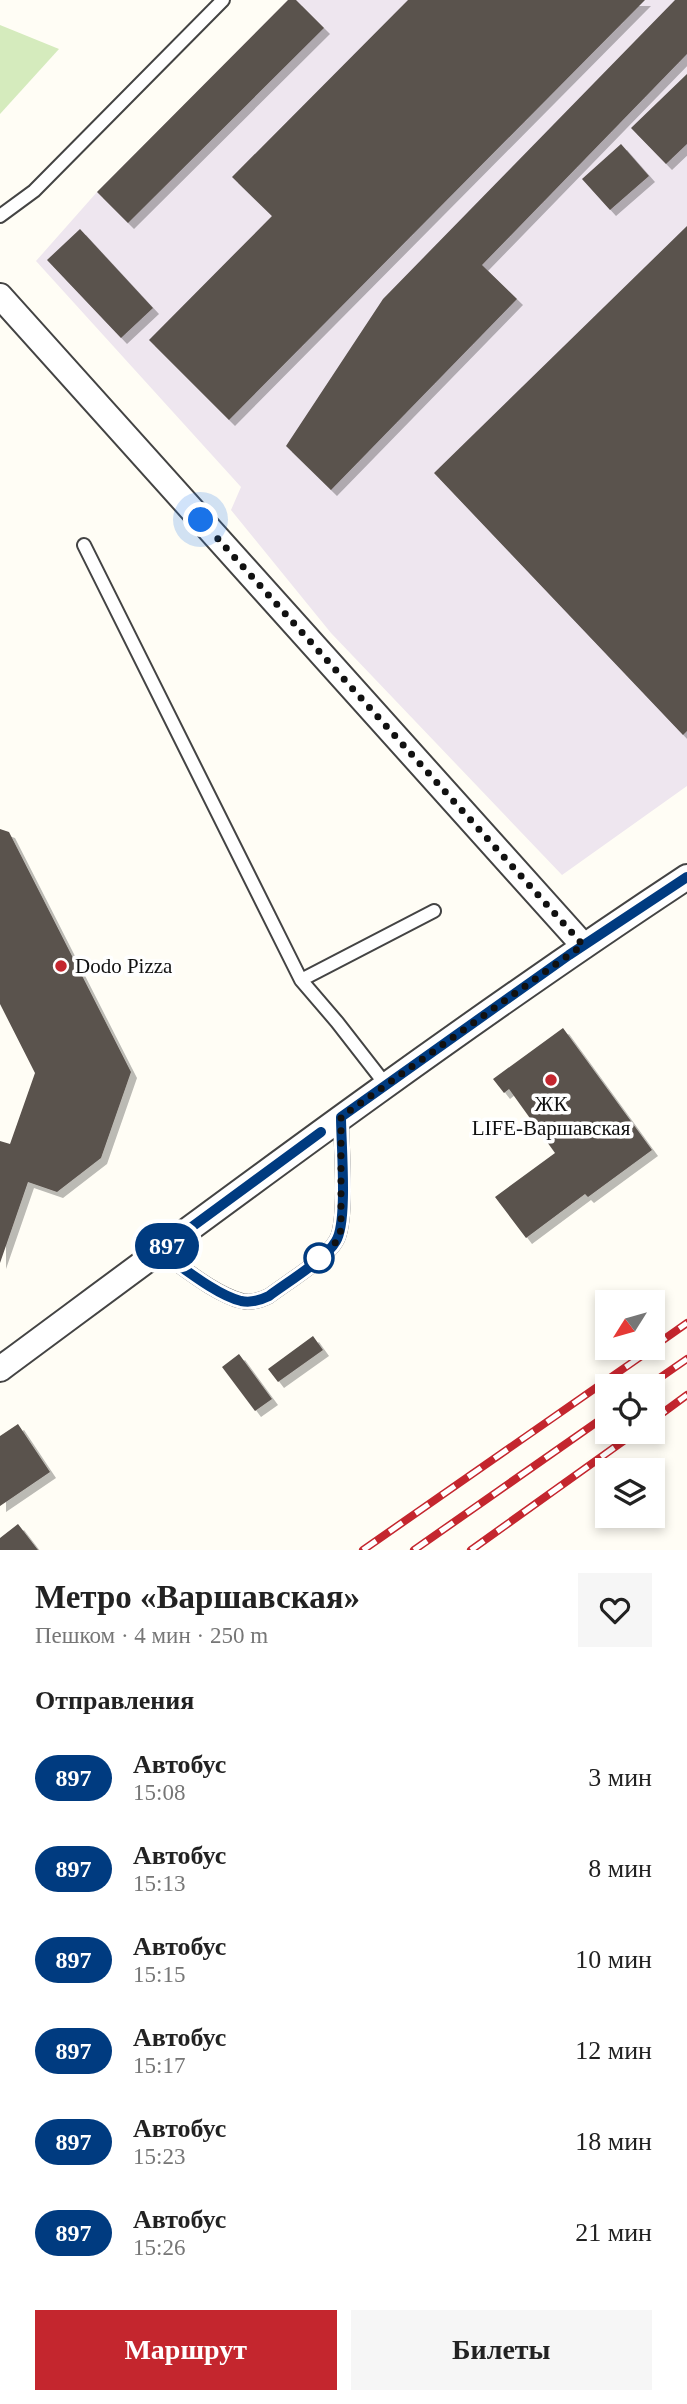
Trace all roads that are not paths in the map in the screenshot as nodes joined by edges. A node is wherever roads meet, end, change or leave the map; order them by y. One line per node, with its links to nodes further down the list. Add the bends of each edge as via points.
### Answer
1 (223, 0): 2 (lane, via 34,191)
2 (0, 216)
3 (0, 296): 7 (street)
4 (84, 545): 8 (lane)
5 (687, 877): 7 (street)
6 (434, 911): 8 (lane)
7 (583, 945): 9 (street)
8 (301, 980): 9 (lane)
9 (386, 1085): 10 (street)
10 (341, 1117): 11 (street); 11 (lane, via 342,1220 336,1242 269,1296 242,1301)
11 (159, 1251): 12 (street)
12 (0, 1369)

